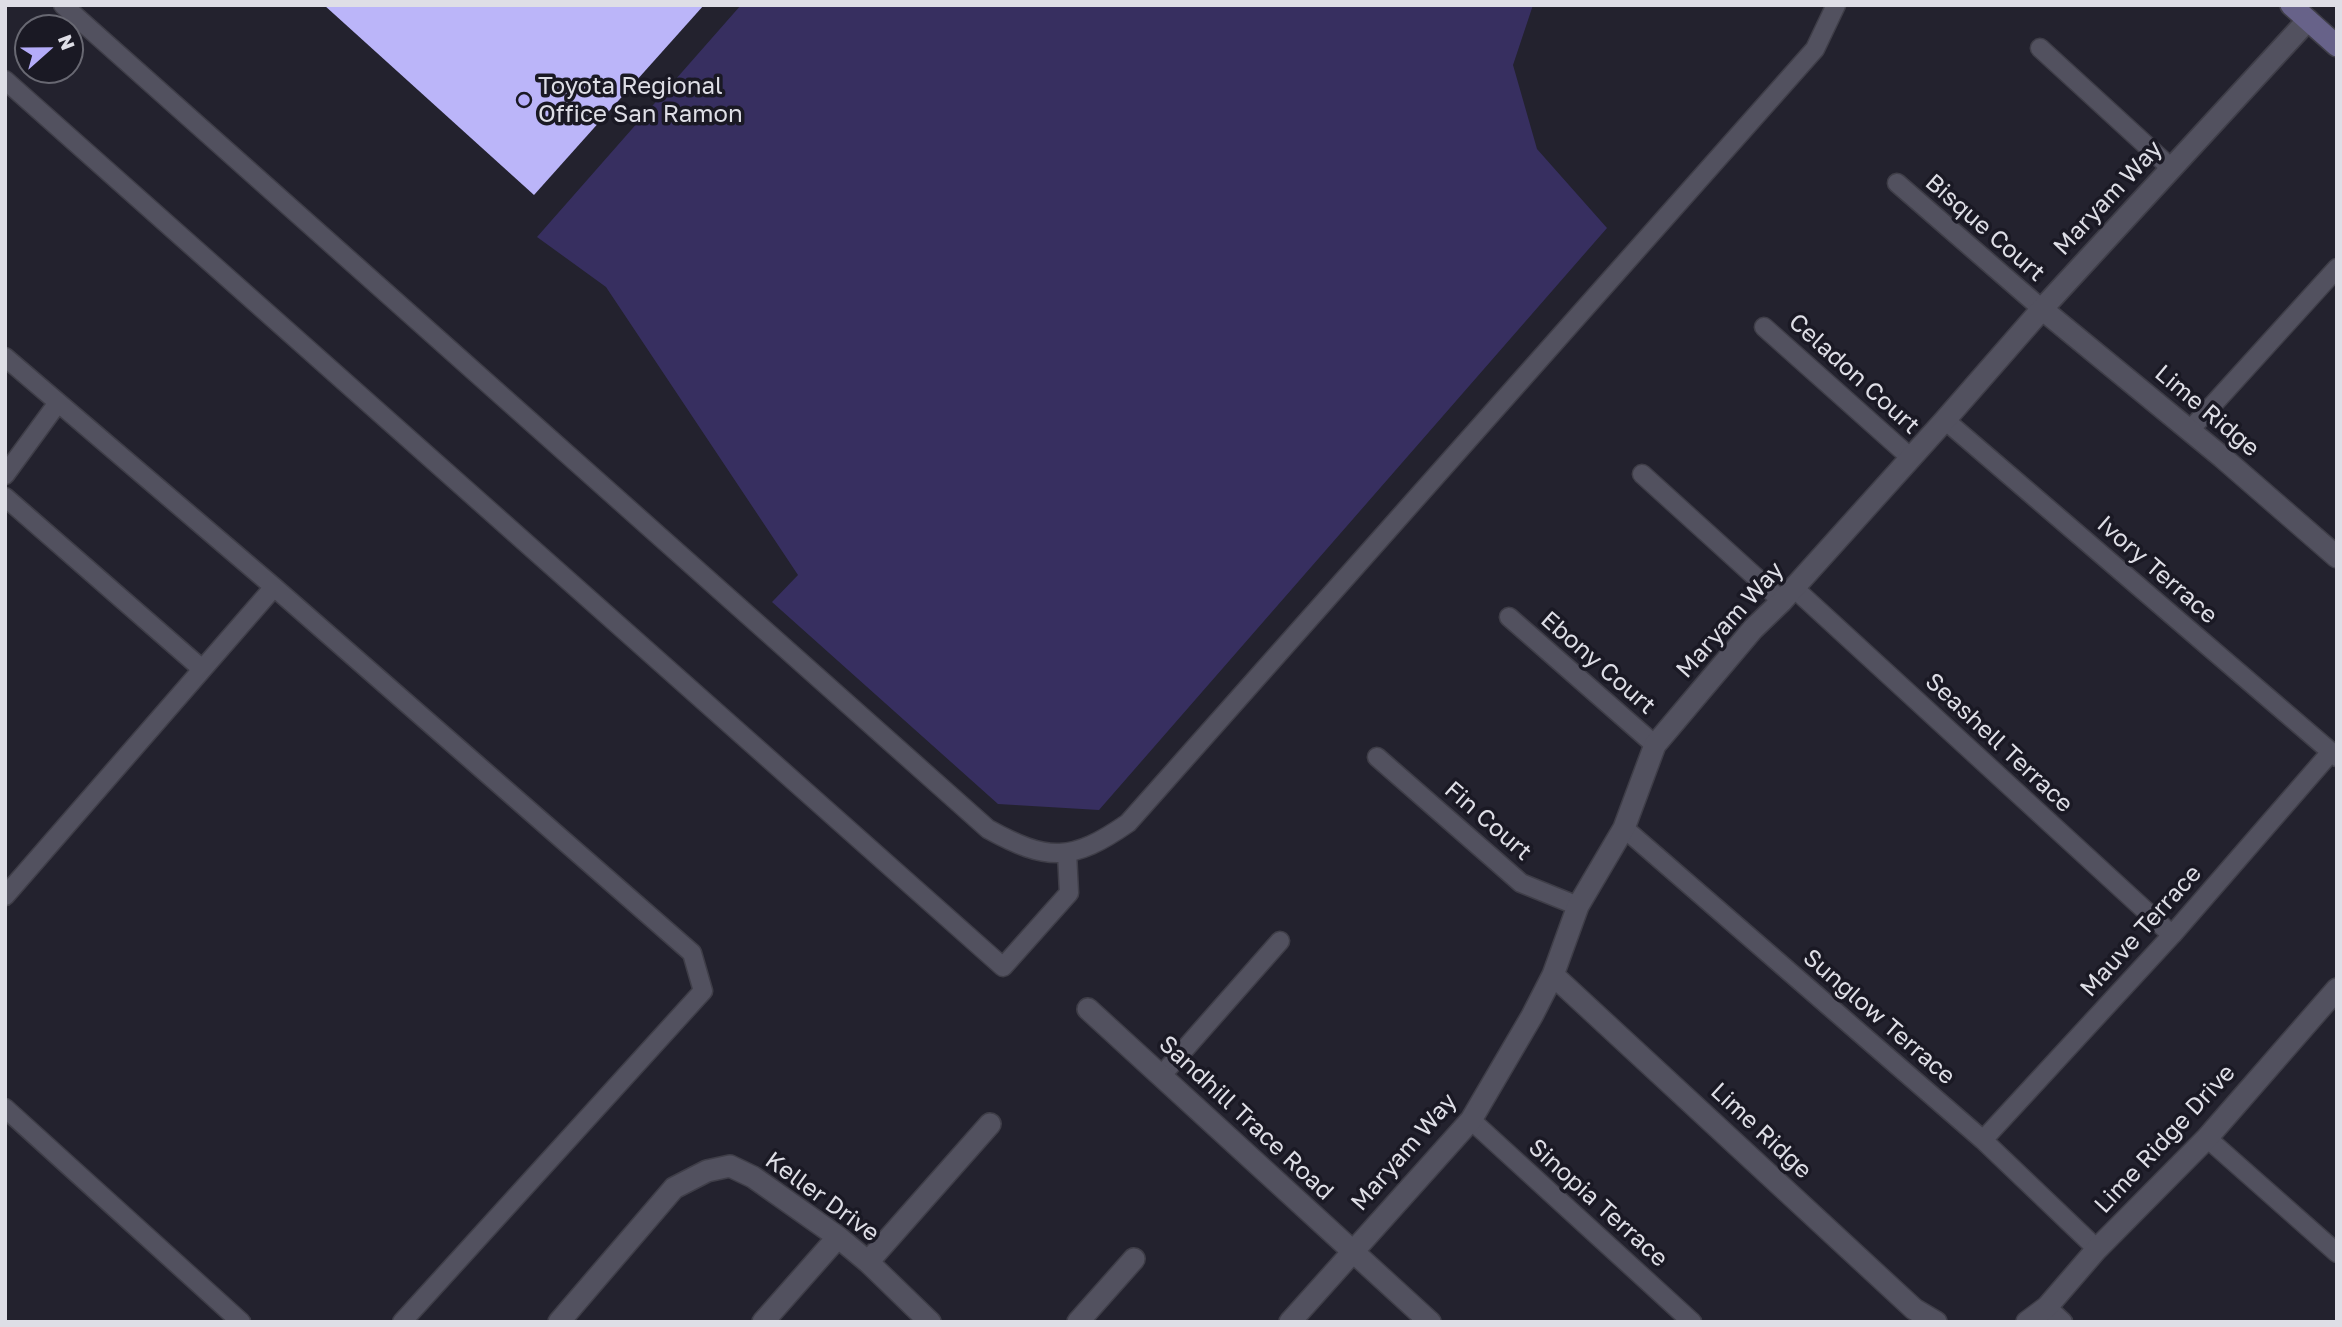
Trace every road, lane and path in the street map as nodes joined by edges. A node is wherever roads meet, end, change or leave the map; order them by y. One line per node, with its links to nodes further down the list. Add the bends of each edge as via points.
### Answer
1 (62, 5): 30 (lane, via 988,828 1035,851)
2 (1836, 5): 30 (lane, via 1815,49 1128,823 1099,843)
3 (2291, 5): 4 (main road)
4 (2308, 20): 5 (main road); 8 (street, Maryam Way)
5 (2337, 46)
6 (2040, 48): 8 (lane)
7 (5, 80): 30 (lane, via 1003,967 1069,893)
8 (2171, 168): 11 (street, Maryam Way)
9 (1897, 183): 11 (lane, Bisque Court)
10 (2337, 268): 16 (lane)
11 (2042, 309): 15 (street, Maryam Way); 16 (street, Lime Ridge)
12 (1764, 327): 17 (lane, Celadon Court)
13 (5, 357): 14 (lane)
14 (57, 404): 19 (lane); 22 (lane)
15 (1945, 421): 17 (street, Maryam Way); 27 (lane, Ivory Terrace)
16 (2189, 430): 21 (street, Lime Ridge)
17 (1911, 458): 23 (street, Maryam Way)
18 (1642, 474): 23 (lane, Seashell Terrace)
19 (5, 475)
20 (5, 497): 25 (lane)
21 (2337, 556)
22 (274, 587): 25 (lane); 52 (lane, via 692,953 703,991)
23 (1788, 594): 26 (street, Maryam Way); 33 (lane, Seashell Terrace)
24 (1509, 617): 26 (lane, Ebony Court)
25 (202, 669): 31 (lane)
26 (1655, 745): 29 (street, Maryam Way)
27 (2334, 754): 33 (lane, Mauve Terrace)
28 (1377, 757): 32 (lane, Fin Court, via 1521,883)
29 (1624, 828): 32 (street, Maryam Way); 43 (lane, Sunglow Terrace)
30 (1067, 853)
31 (5, 896)
32 (1578, 906): 35 (street, Maryam Way)
33 (2172, 935): 43 (lane, Mauve Terrace)
34 (1280, 941): 38 (lane)
35 (1553, 975): 40 (street, Maryam Way); 60 (street, Lime Ridge, via 1914,1309)
36 (2337, 989): 42 (street, Lime Ridge Drive)
37 (1088, 1009): 38 (street, Sandhill Trace Road)
38 (1161, 1076): 46 (street, Sandhill Trace Road)
39 (5, 1108): 51 (lane)
40 (1471, 1120): 46 (street, Maryam Way); 59 (lane, Sinopia Terrace)
41 (990, 1124): 49 (street)
42 (2207, 1138): 45 (street, Lime Ridge Drive); 47 (lane)
43 (1983, 1140): 45 (lane, Sunglow Terrace)
44 (838, 1237): 49 (street, Keller Drive); 53 (street, Keller Drive, via 754,1177 730,1166 707,1171 674,1188); 54 (street)
45 (2097, 1249): 50 (street, Lime Ridge Drive)
46 (1353, 1252): 57 (street, Maryam Way); 58 (street, Sandhill Trace Road)
47 (2337, 1253)
48 (1134, 1259): 56 (street)
49 (868, 1262): 55 (street, Keller Drive)
50 (2047, 1307): 61 (street, Lime Ridge Drive); 62 (lane)
51 (241, 1322)
52 (402, 1322)
53 (559, 1322)
54 (763, 1322)
55 (930, 1322)
56 (1079, 1322)
57 (1290, 1322)
58 (1430, 1322)
59 (1692, 1322)
60 (1936, 1322)
61 (2027, 1322)
62 (2063, 1322)

